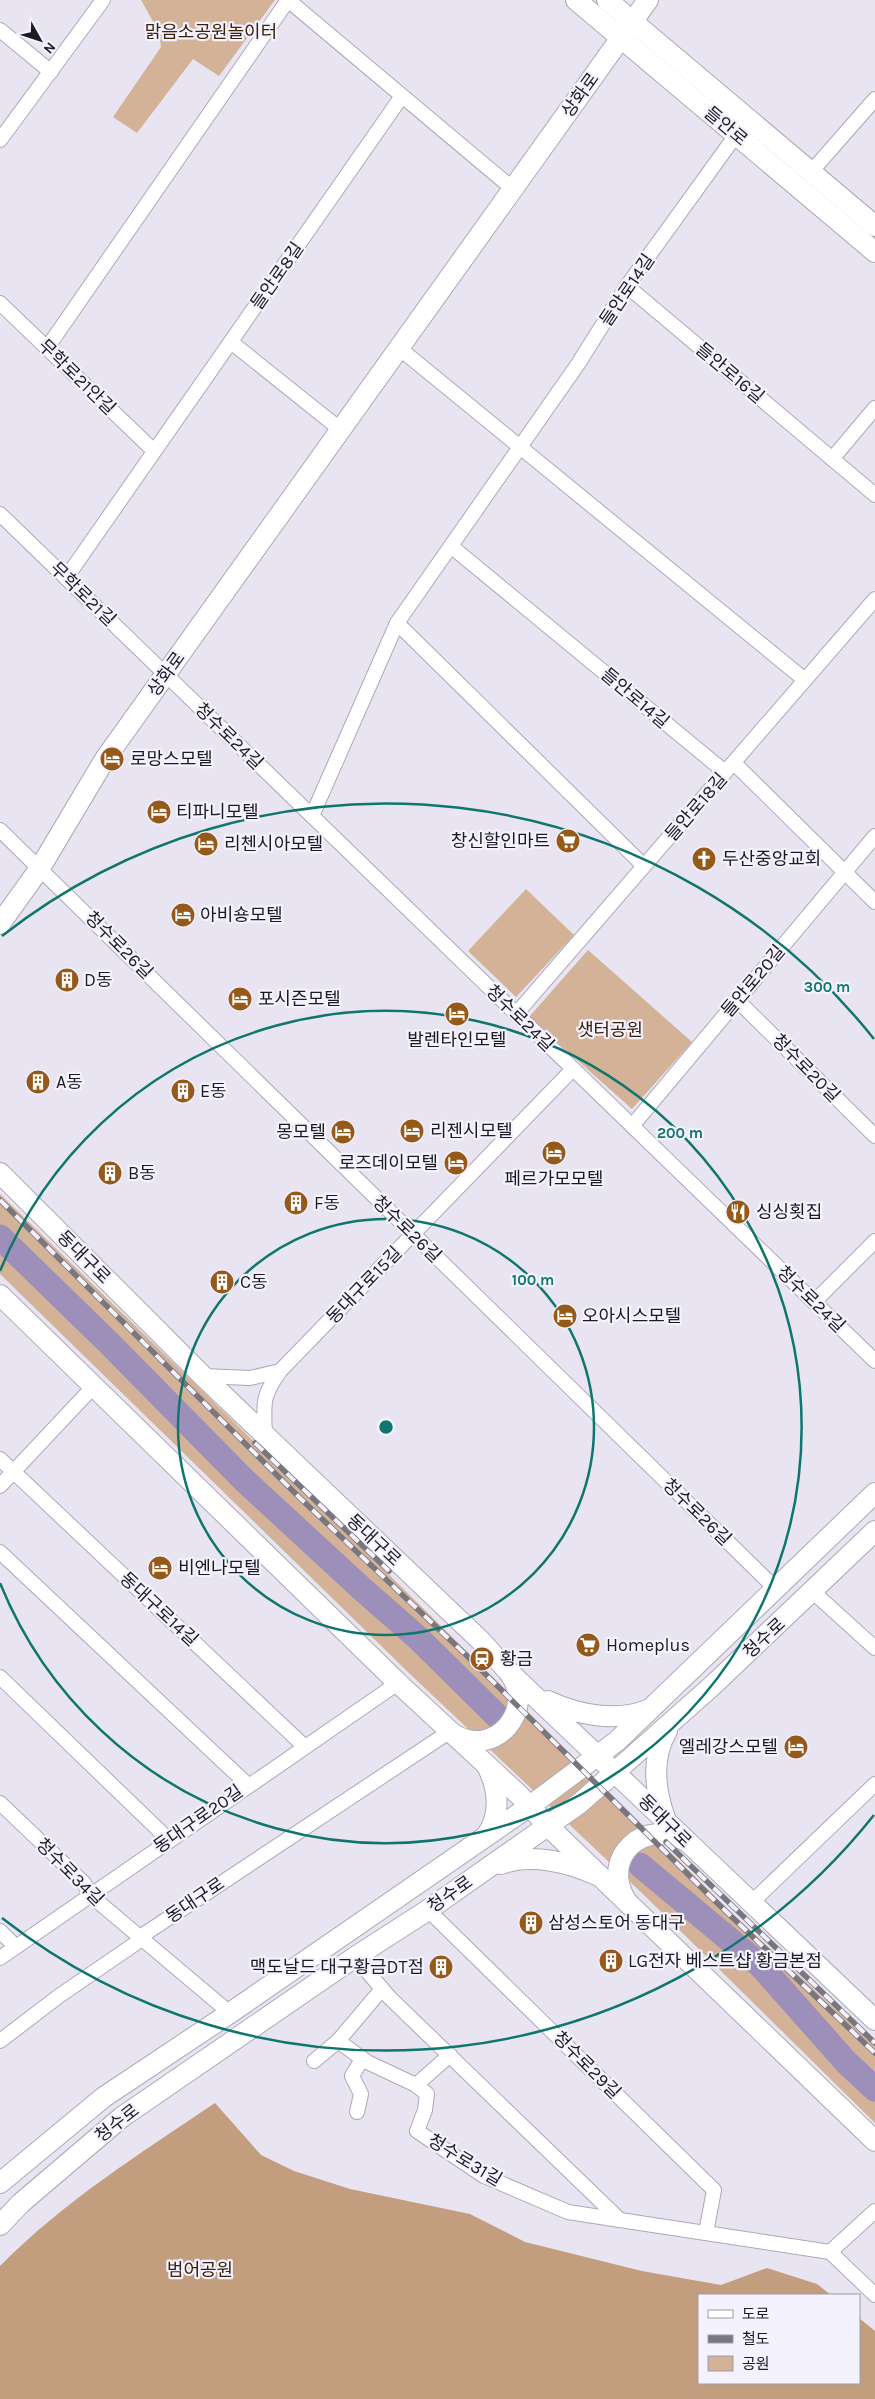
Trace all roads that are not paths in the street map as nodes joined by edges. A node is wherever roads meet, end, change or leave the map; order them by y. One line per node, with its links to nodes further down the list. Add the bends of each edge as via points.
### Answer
1 (103, 0): 8 (street)
2 (288, 0): 9 (street); 20 (street)
3 (576, 0): 7 (main road, 들안로)
4 (607, 0): 7 (main road, 들안로)
5 (648, 0): 7 (main road, 상화로)
6 (0, 30): 8 (street)
7 (627, 30): 11 (main road, 들안로); 13 (main road, 들안로); 14 (main road, 상화로)
8 (51, 72): 12 (street)
9 (402, 96): 14 (street); 19 (street, 들안로8길)
10 (875, 99): 13 (street)
11 (736, 135): 16 (main road, 들안로); 17 (street, 들안로14길)
12 (0, 140)
13 (811, 172): 15 (main road, 들안로)
14 (513, 189): 21 (main road, 상화로)
15 (875, 226)
16 (875, 252)
17 (627, 286): 24 (street, 들안로14길); 26 (street, 들안로16길)
18 (0, 302): 20 (street, 무학로21안길)
19 (231, 342): 23 (street); 25 (street, 들안로8길)
20 (47, 348): 25 (street, 무학로21안길)
21 (399, 348): 23 (main road, 상화로); 24 (street)
22 (875, 408): 26 (street)
23 (341, 430): 33 (main road, 상화로)
24 (521, 447): 29 (street, 들안로14길); 34 (street)
25 (154, 451): 30 (street, 들안로8길)
26 (832, 459): 27 (street, 들안로16길)
27 (875, 495)
28 (0, 514): 30 (street, 무학로21길)
29 (452, 547): 32 (street, 들안로14길); 35 (street, 들안로14길)
30 (66, 578): 33 (street, 무학로21길)
31 (875, 599): 34 (street, 들안로18길)
32 (397, 623): 36 (street, 들안로14길); 39 (street)
33 (166, 674): 36 (street, 청수로24길); 40 (main road, 상화로, via 105,759)
34 (805, 680): 35 (street, 들안로18길)
35 (729, 768): 39 (street, 들안로18길); 41 (street, 들안로14길)
36 (312, 816): 45 (street, 청수로24길)
37 (0, 830): 40 (street, 청수로26길)
38 (875, 836): 41 (street, 들안로20길)
39 (644, 866): 45 (street, 들안로18길)
40 (40, 868): 43 (main road, 상화로); 50 (street, 청수로26길)
41 (844, 872): 42 (street); 44 (street, 들안로20길)
42 (875, 902)
43 (0, 924)
44 (737, 1000): 47 (street, 들안로20길); 48 (street, 청수로20길)
45 (516, 1014): 46 (street, 청수로24길)
46 (574, 1069): 47 (street, 청수로24길); 50 (street, 동대구로15길)
47 (632, 1126): 53 (street, 청수로24길)
48 (875, 1136)
49 (0, 1173): 56 (main road, 동대구로)
50 (413, 1235): 55 (street, 동대구로15길); 65 (street, 청수로26길)
51 (875, 1241): 53 (street)
52 (0, 1296): 57 (main road)
53 (814, 1302): 54 (street, 청수로24길)
54 (875, 1361)
55 (280, 1371): 56 (street, via 250,1378); 58 (street, 동대구로15길, via 267,1389)
56 (203, 1376): 58 (main road, 동대구로)
57 (94, 1386): 60 (street); 70 (main road)
58 (265, 1436): 68 (main road, 동대구로, via 482,1641)
59 (0, 1459): 60 (street, 동대구로14길)
60 (13, 1472): 61 (street); 75 (street, 동대구로14길)
61 (0, 1486)
62 (875, 1493): 65 (main road, 청수로)
63 (875, 1531): 66 (main road, 청수로)
64 (0, 1552): 80 (street)
65 (776, 1590): 72 (main road, 청수로)
66 (813, 1592): 67 (street); 73 (main road, 청수로)
67 (875, 1648)
68 (506, 1669): 71 (main road, 동대구로); 74 (main road, via 514,1680 518,1701 512,1722 503,1733 476,1742)
69 (0, 1677): 86 (street)
70 (398, 1683): 74 (main road); 75 (street, 동대구로20길)
71 (531, 1691): 72 (main road, via 557,1705 586,1714 638,1714); 76 (main road, 동대구로)
72 (650, 1709): 76 (main road, 청수로)
73 (673, 1722): 78 (main road, 청수로); 83 (main road, via 660,1743 657,1758 656,1784)
74 (449, 1732): 77 (main road); 95 (street, 동대구로)
75 (304, 1746): 80 (street, 동대구로20길)
76 (598, 1757): 78 (main road, 동대구로); 82 (main road, 청수로)
77 (486, 1764): 82 (main road); 85 (main road, via 497,1798 493,1826)
78 (616, 1774): 83 (main road, 동대구로); 84 (main road, 청수로)
79 (875, 1784): 91 (street)
80 (248, 1785): 86 (street, 동대구로20길)
81 (0, 1803): 90 (street, 청수로34길, via 84,1883)
82 (530, 1806): 84 (main road); 85 (main road, 청수로)
83 (665, 1818): 87 (main road, 동대구로)
84 (549, 1827): 88 (main road, 청수로); 89 (main road)
85 (488, 1833): 100 (main road, 청수로)
86 (169, 1840): 90 (street, 동대구로20길)
87 (694, 1850): 91 (main road, 동대구로); 92 (main road, via 676,1836 664,1833 642,1837 632,1844 620,1864 618,1875 620,1887)
88 (485, 1869): 89 (main road, via 514,1859 531,1859 562,1863); 93 (main road, 청수로)
89 (602, 1878): 92 (main road)
90 (90, 1895): 95 (street, 청수로34길); 96 (street, 동대구로20길)
91 (751, 1903): 101 (main road, 동대구로)
92 (632, 1907): 109 (main road)
93 (428, 1910): 97 (main road, 청수로); 114 (street, 청수로29길, via 714,2190)
94 (0, 1931): 96 (street)
95 (141, 1938): 100 (street, 청수로34길); 102 (street)
96 (16, 1947): 98 (street, 동대구로20길)
97 (355, 1957): 99 (street); 113 (main road, 청수로, via 122,2117 21,2203)
98 (0, 1958)
99 (382, 1989): 103 (street); 104 (street)
100 (230, 2013): 110 (main road, 청수로, via 104,2097)
101 (875, 2020)
102 (0, 2041)
103 (338, 2041): 105 (street); 106 (street)
104 (450, 2055): 107 (street); 112 (street)
105 (362, 2059): 107 (street); 108 (street, via 352,2076 361,2094)
106 (314, 2061)
107 (416, 2085): 112 (street, 청수로31길, via 427,2094 417,2130 484,2176 568,2212)
108 (357, 2112)
109 (875, 2141)
110 (0, 2183)
111 (875, 2211): 115 (street)
112 (620, 2220): 114 (street, 청수로31길)
113 (0, 2225)
114 (706, 2233): 115 (street, 청수로31길)
115 (830, 2252): 116 (street)
116 (875, 2295)

